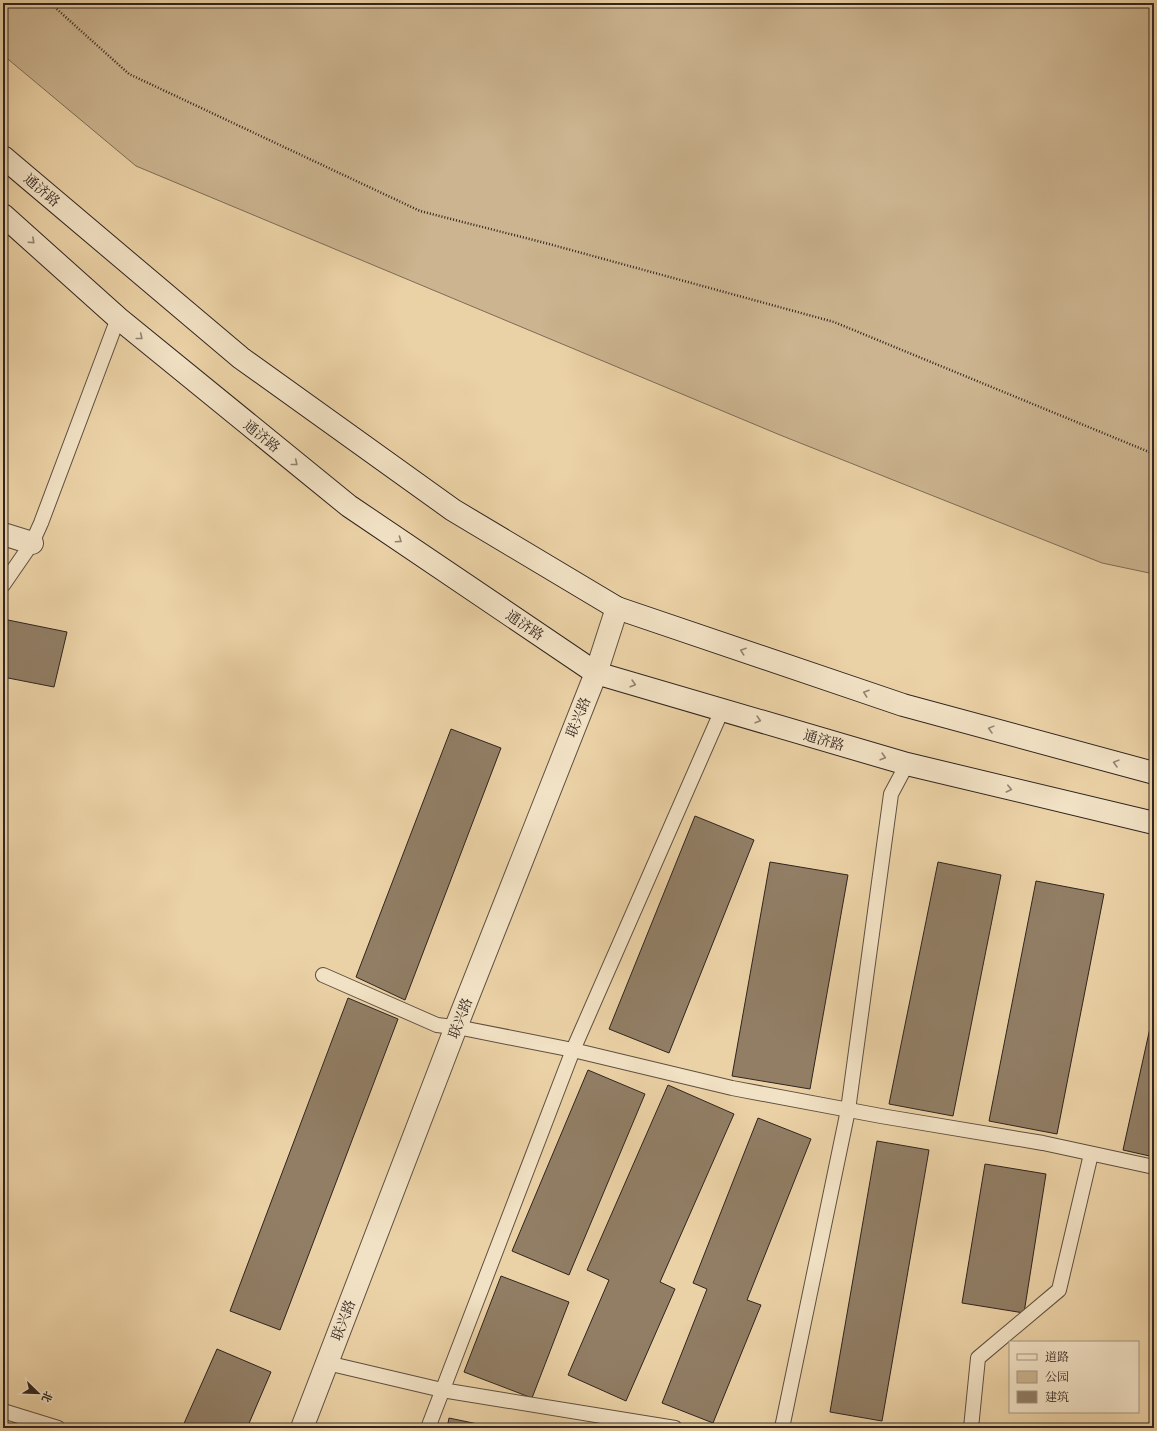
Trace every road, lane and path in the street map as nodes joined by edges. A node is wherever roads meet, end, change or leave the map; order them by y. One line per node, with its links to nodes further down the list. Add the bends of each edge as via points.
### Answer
1 (50, 3): 5 (path, via 129,74 420,211 834,322)
2 (3, 157): 9 (main road, 通济路, via 241,358 453,510)
3 (3, 215): 4 (main road, 通济路, one-way to 4)
4 (118, 318): 7 (lane); 10 (main road, 通济路, one-way to 10, via 349,506)
5 (1154, 454)
6 (3, 534): 7 (main road)
7 (32, 542): 8 (lane)
8 (3, 584)
9 (617, 608): 10 (main road, 联兴路); 13 (main road, 通济路, one-way to 9, via 903,706)
10 (596, 673): 11 (main road, 通济路, one-way to 11); 16 (main road, 联兴路)
11 (722, 710): 12 (main road, 通济路, one-way to 12); 17 (lane)
12 (907, 764): 14 (main road, 通济路, one-way to 14); 18 (lane, via 891,794)
13 (1154, 773)
14 (1154, 823)
15 (323, 975): 16 (lane, via 437,1025)
16 (456, 1027): 17 (lane); 21 (main road, 联兴路)
17 (573, 1050): 18 (lane, via 732,1088); 22 (lane)
18 (848, 1110): 19 (lane, via 1043,1143); 28 (lane)
19 (1091, 1154): 20 (lane); 29 (lane, via 1059,1290 978,1358)
20 (1154, 1167)
21 (327, 1363): 22 (lane); 25 (main road, 联兴路)
22 (442, 1390): 26 (lane); 27 (lane)
23 (3, 1411): 24 (lane)
24 (58, 1428)
25 (302, 1428)
26 (428, 1428)
27 (675, 1428)
28 (782, 1428)
29 (971, 1428)

